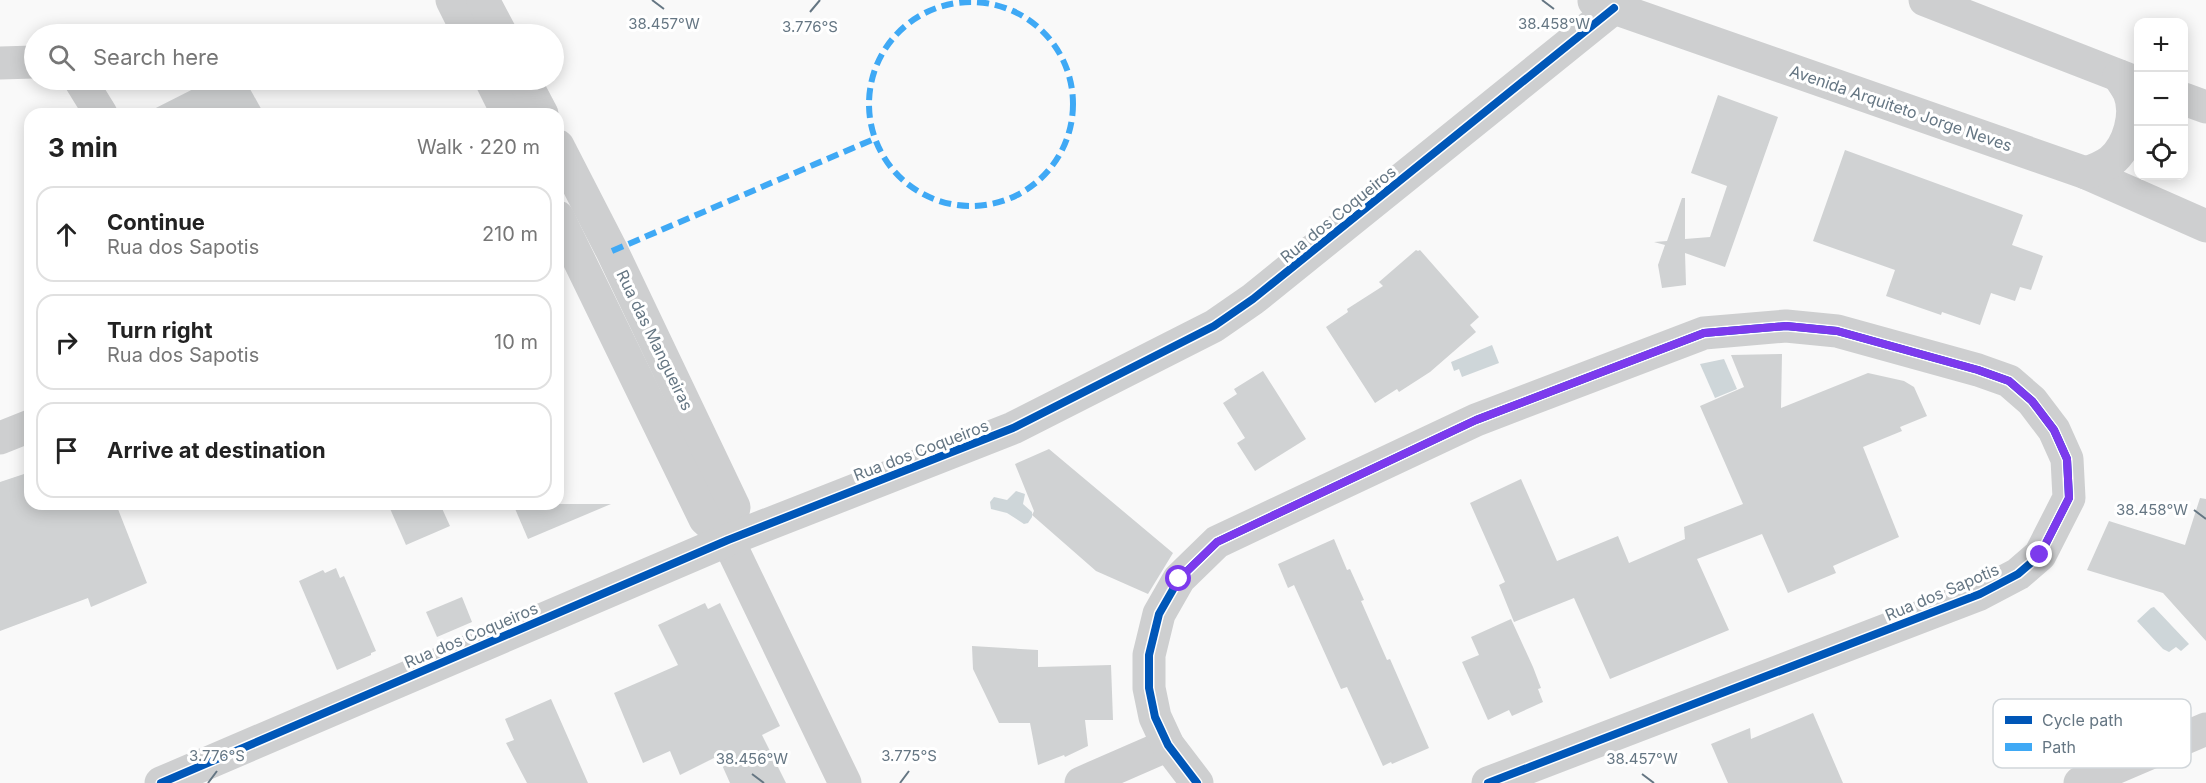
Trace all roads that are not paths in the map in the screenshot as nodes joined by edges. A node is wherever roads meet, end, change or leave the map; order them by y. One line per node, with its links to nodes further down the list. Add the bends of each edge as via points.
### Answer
1 (452, 0): 5 (street)
2 (483, 0): 6 (street)
3 (1925, 0): 9 (street)
4 (1603, 4): 19 (street, Avenida Arquiteto Jorge Neves); 26 (street, Rua dos Coqueiros, via 1253,299 1214,326 1013,428)
5 (464, 24)
6 (496, 24)
7 (24, 62): 8 (street)
8 (0, 63)
9 (2129, 79): 19 (street, via 2132,112 2124,145 2112,160)
10 (86, 90): 15 (street)
11 (496, 90): 16 (street)
12 (529, 90): 17 (street)
13 (2188, 100): 14 (street)
14 (2206, 107)
15 (97, 108)
16 (505, 108)
17 (539, 108)
18 (564, 158): 22 (street, Rua das Mangueiras)
19 (2086, 173): 20 (street, Avenida Arquiteto Jorge Neves)
20 (2206, 226)
21 (564, 229): 23 (street, Rua das Mangueiras)
22 (612, 251): 23 (street); 26 (street, Rua das Mangueiras, via 734,507)
23 (582, 266): 26 (street, Rua das Mangueiras, via 705,519)
24 (24, 428): 25 (street)
25 (0, 438)
26 (728, 540): 31 (street, Rua dos Coqueiros); 32 (street, Rua das Mangueiras)
27 (2206, 729): 28 (street)
28 (2191, 735)
29 (1168, 745): 33 (street); 34 (street, Rua dos Sapotis); 35 (street, Rua dos Sapotis, via 1155,717 1149,688 1149,655 1159,614 1179,579 1217,542 1476,420 1704,333 1786,326 1837,331 1978,370 2009,381 2032,401 2054,430 2067,459 2069,498 2040,555 2018,574 1980,594)
30 (2115, 768): 36 (street)
31 (161, 783)
32 (844, 783)
33 (1081, 783)
34 (1197, 783)
35 (1488, 783)
36 (2080, 783)

